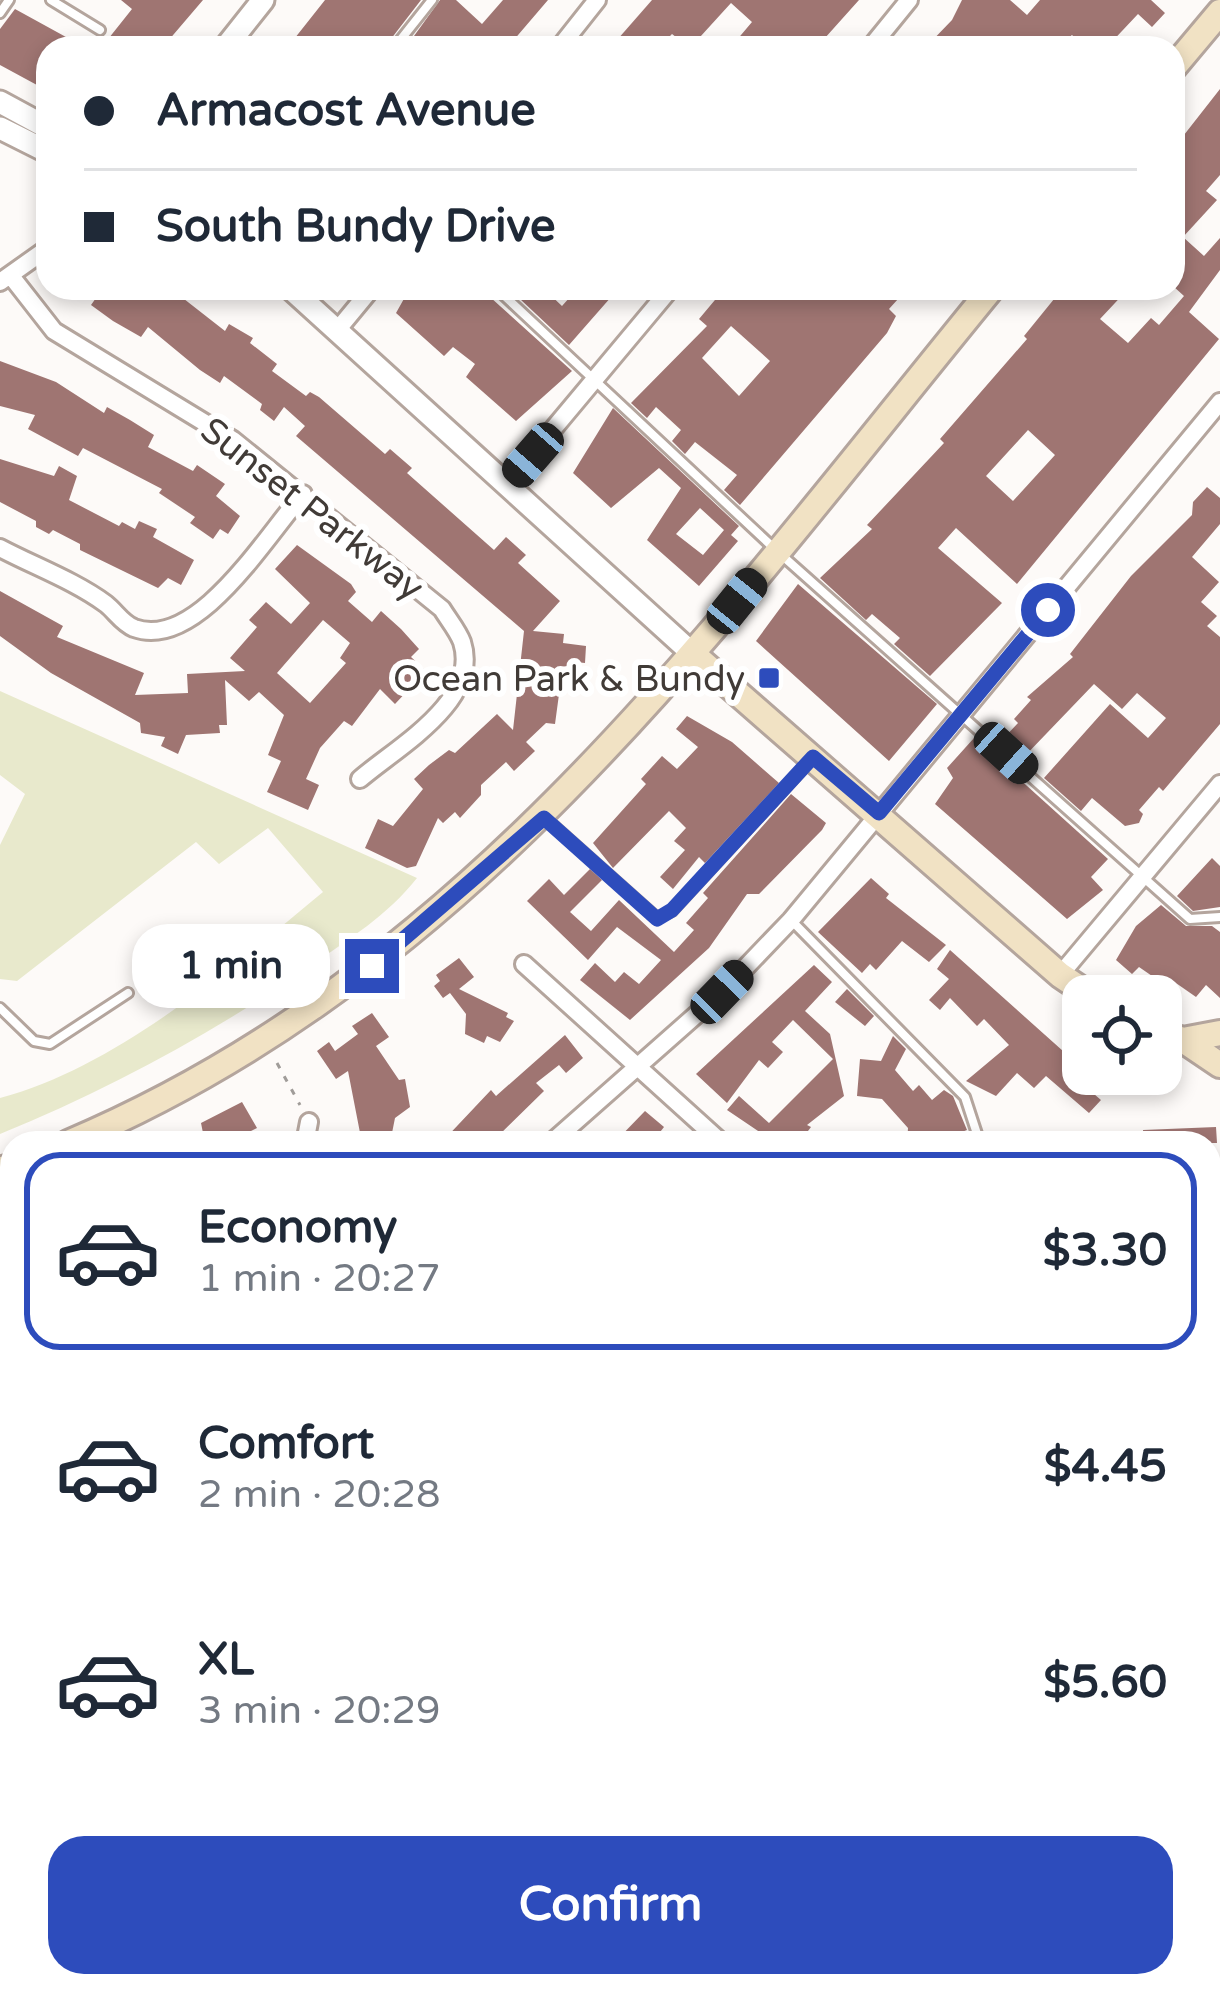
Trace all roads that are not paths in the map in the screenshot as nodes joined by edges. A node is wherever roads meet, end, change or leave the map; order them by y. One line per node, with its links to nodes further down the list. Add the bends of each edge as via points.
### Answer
1 (10, 0): 8 (lane)
2 (52, 0): 9 (lane)
3 (263, 0): 10 (street)
4 (432, 0): 11 (lane)
5 (597, 0): 12 (street)
6 (909, 0): 13 (street)
7 (1220, 12): 14 (main road)
8 (0, 14)
9 (100, 30)
10 (235, 36)
11 (404, 36)
12 (568, 36)
13 (880, 36)
14 (1185, 54)
15 (0, 102): 16 (street)
16 (36, 122)
17 (0, 128): 18 (street)
18 (36, 146)
19 (36, 257): 20 (street)
20 (6, 279): 30 (street, Sunset Parkway, via 54,331 153,387)
21 (305, 300): 26 (street)
22 (362, 300): 26 (street)
23 (509, 300): 27 (lane)
24 (661, 300): 27 (street)
25 (982, 300): 32 (main road)
26 (339, 328): 29 (street)
27 (596, 379): 29 (street); 32 (lane)
28 (1220, 402): 34 (street)
29 (508, 483): 33 (street)
30 (303, 494): 31 (street, via 212,605 159,634 129,626 106,604); 36 (street, Sunset Parkway, via 442,609 463,643 463,681 441,711)
31 (0, 548)
32 (777, 550): 33 (main road); 34 (lane)
33 (694, 656): 35 (main road); 39 (main road)
34 (962, 713): 38 (street); 40 (lane)
35 (813, 757): 38 (main road); 39 (lane, via 657,919)
36 (360, 779)
37 (1220, 784): 40 (street)
38 (879, 813): 42 (street); 44 (main road)
39 (544, 818): 53 (main road, via 337,991 197,1078)
40 (1142, 877): 41 (lane, via 1190,919); 44 (street)
41 (1220, 917)
42 (791, 920): 51 (street); 57 (lane, via 965,1097)
43 (524, 964): 51 (street)
44 (1060, 975)
45 (128, 993): 46 (lane, via 50,1044 34,1041)
46 (0, 1008)
47 (1220, 1033): 48 (main road)
48 (1182, 1035)
49 (1182, 1042): 50 (main road)
50 (1219, 1063)
51 (636, 1069): 55 (street); 56 (street)
52 (309, 1122): 54 (street)
53 (92, 1131)
54 (307, 1131)
55 (565, 1131)
56 (708, 1131)
57 (976, 1131)

